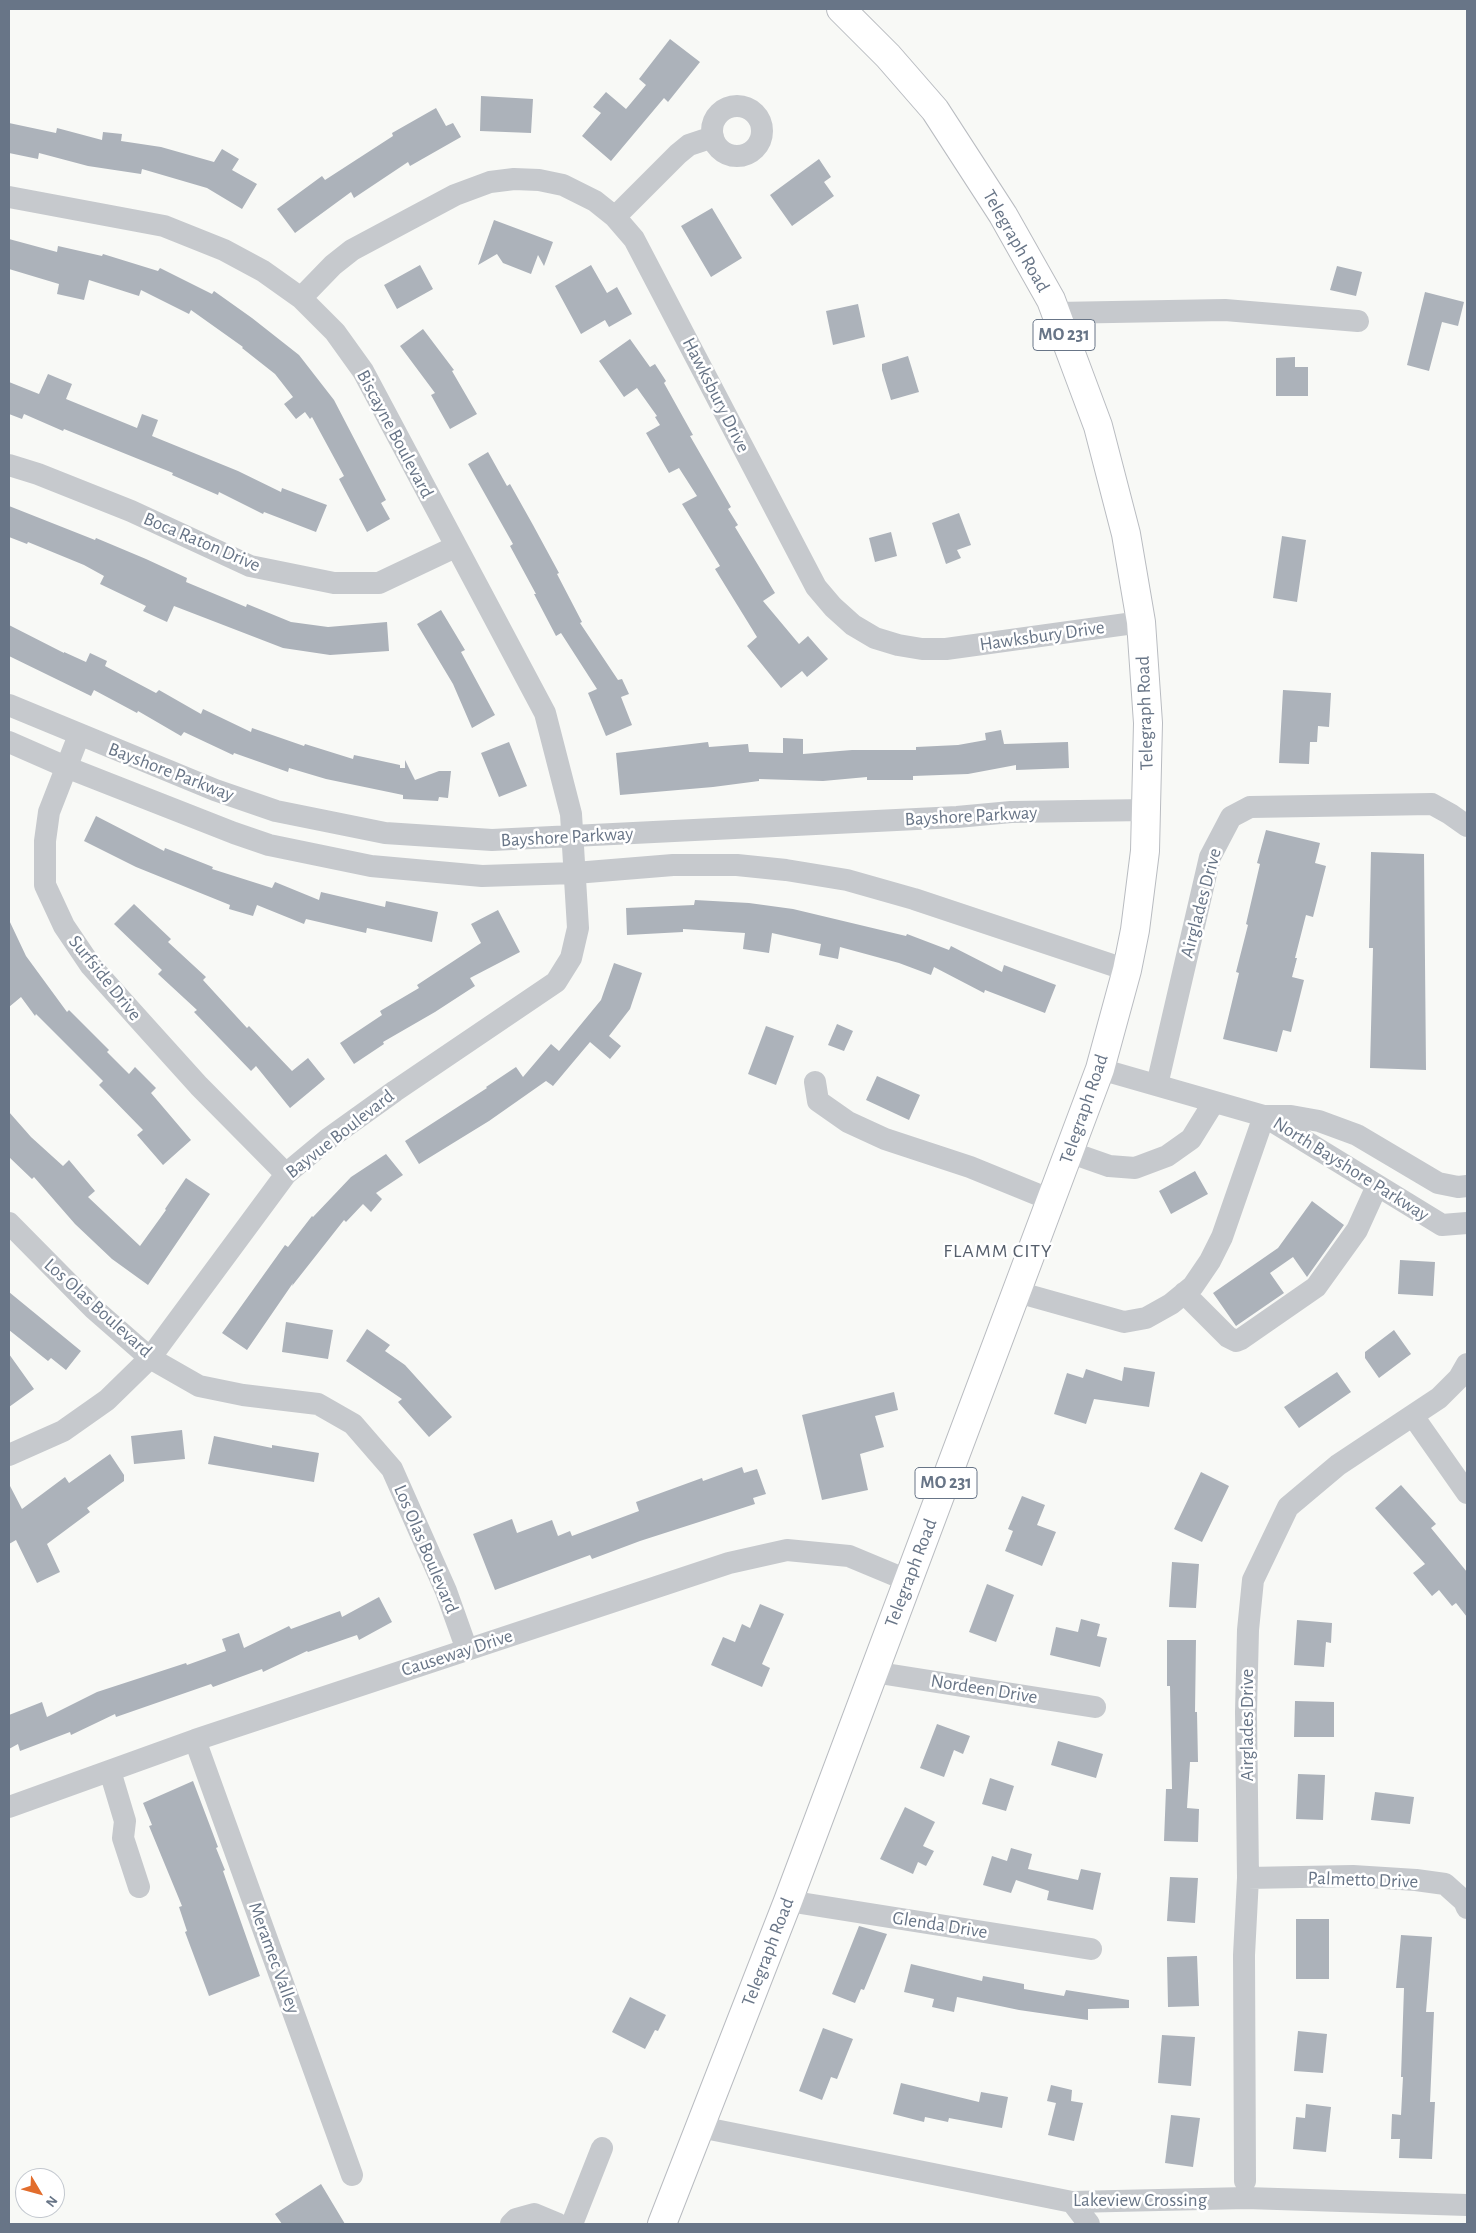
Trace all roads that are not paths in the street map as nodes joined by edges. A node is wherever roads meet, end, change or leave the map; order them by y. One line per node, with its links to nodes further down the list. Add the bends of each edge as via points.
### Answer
1 (841, 9): 6 (main road, Telegraph Road / MO 231, via 935,110 1003,215)
2 (713, 137): 4 (street, via 689,145 678,154)
3 (9, 197): 5 (street, Biscayne Boulevard, via 164,226 263,270)
4 (616, 217): 5 (street, Hawksbury Drive, via 595,201 563,185 539,180 490,182 456,195 352,250); 10 (street, Hawksbury Drive, via 646,260 816,586 853,625 898,646 946,649)
5 (301, 298): 9 (street, Biscayne Boulevard, via 335,332 363,371)
6 (1056, 313): 7 (street, via 1225,310); 10 (main road, Telegraph Road / MO 231, via 1098,426 1118,497)
7 (1358, 321)
8 (9, 465): 9 (street, Boca Raton Drive, via 130,511 250,566 334,583 378,583)
9 (455, 547): 17 (street, Biscayne Boulevard, via 544,713 566,794)
10 (1141, 622): 15 (main road, Telegraph Road / MO 231, via 1148,723)
11 (9, 705): 12 (street, Bayshore Parkway)
12 (79, 735): 14 (street, Surfside Drive); 17 (street, Bayshore Parkway, via 215,790 276,811 329,823 439,838)
13 (9, 742): 14 (street, Bayshore Parkway)
14 (66, 768): 18 (street, Bayshore Parkway, via 269,845 427,872 482,876); 26 (street, Surfside Drive, via 49,812 45,841 45,885 64,926 91,966 199,1086)
15 (1147, 810): 17 (street, Bayshore Parkway, via 1011,812); 19 (main road, Telegraph Road / MO 231, via 1142,890)
16 (1467, 826): 22 (street, Airglades Drive, via 1432,804 1250,808 1231,817 1210,857)
17 (572, 837): 18 (street, Biscayne Boulevard)
18 (575, 873): 19 (street, Bayshore Parkway, via 673,865 737,865 847,880); 26 (street, Bayvue Boulevard, via 578,928 571,958 556,982 395,1091)
19 (1127, 970): 20 (main road, Telegraph Road / MO 231)
20 (1100, 1069): 22 (street, North Bayshore Parkway); 25 (main road, Telegraph Road / MO 231)
21 (814, 1082): 29 (street, via 818,1101 848,1122 885,1139 970,1167)
22 (1157, 1086): 23 (street, North Bayshore Parkway)
23 (1214, 1102): 24 (street, North Bayshore Parkway); 25 (street, via 1191,1139 1167,1156 1135,1168 1109,1166)
24 (1264, 1116): 27 (street, North Bayshore Parkway); 28 (street, North Bayshore Parkway, via 1319,1121 1357,1135 1438,1183); 33 (street, via 1222,1237 1210,1261 1193,1286)
25 (1069, 1152): 29 (main road, Telegraph Road / MO 231)
26 (286, 1174): 34 (street, Bayvue Boulevard)
27 (1377, 1186): 31 (street, North Bayshore Parkway, via 1442,1225); 33 (street, via 1358,1230 1316,1287 1242,1339 1236,1341 1228,1337)
28 (1467, 1186)
29 (1051, 1200): 32 (main road, Telegraph Road / MO 231)
30 (9, 1223): 34 (street, Los Olas Boulevard, via 94,1308)
31 (1467, 1223)
32 (1017, 1292): 33 (street, via 1124,1322 1146,1318); 39 (main road, Telegraph Road / MO 231)
33 (1184, 1293)
34 (150, 1358): 37 (street, Bayvue Boulevard, via 107,1400 70,1426); 40 (street, Los Olas Boulevard, via 199,1386 318,1404 353,1424 392,1469 446,1591)
35 (1467, 1364): 36 (street, Airglades Drive, via 1459,1378 1439,1398)
36 (1413, 1416): 38 (street); 46 (street, Airglades Drive, via 1338,1465 1288,1507 1253,1580 1247,1675)
37 (9, 1455)
38 (1467, 1493)
39 (909, 1581): 40 (street, Causeway Drive, via 849,1556 787,1550 730,1563); 41 (main road, Telegraph Road / MO 231)
40 (467, 1650): 43 (street, Causeway Drive)
41 (873, 1672): 42 (street, Nordeen Drive); 48 (main road, Telegraph Road / MO 231)
42 (1096, 1707)
43 (195, 1740): 44 (street, Causeway Drive); 53 (street, Meramec Valley)
44 (110, 1771): 45 (street, Causeway Drive); 47 (street, via 125,1821 123,1838)
45 (9, 1807)
46 (1248, 1878): 49 (street, Palmetto Drive, via 1353,1876 1416,1880 1445,1884 1464,1901); 54 (street, Airglades Drive, via 1244,1955)
47 (139, 1887)
48 (788, 1901): 50 (street, Glenda Drive); 51 (main road, Telegraph Road / MO 231)
49 (1467, 1908)
50 (1091, 1949)
51 (700, 2127): 55 (street, Lakeview Crossing); 60 (main road, Telegraph Road / MO 231)
52 (602, 2148): 59 (street)
53 (352, 2175)
54 (1245, 2181)
55 (1072, 2202): 56 (street, Lakeview Crossing, via 1246,2198); 61 (street)
56 (1467, 2205)
57 (512, 2224): 58 (street, via 516,2219 534,2214)
58 (558, 2224)
59 (572, 2224)
60 (662, 2224)
61 (1089, 2224)

